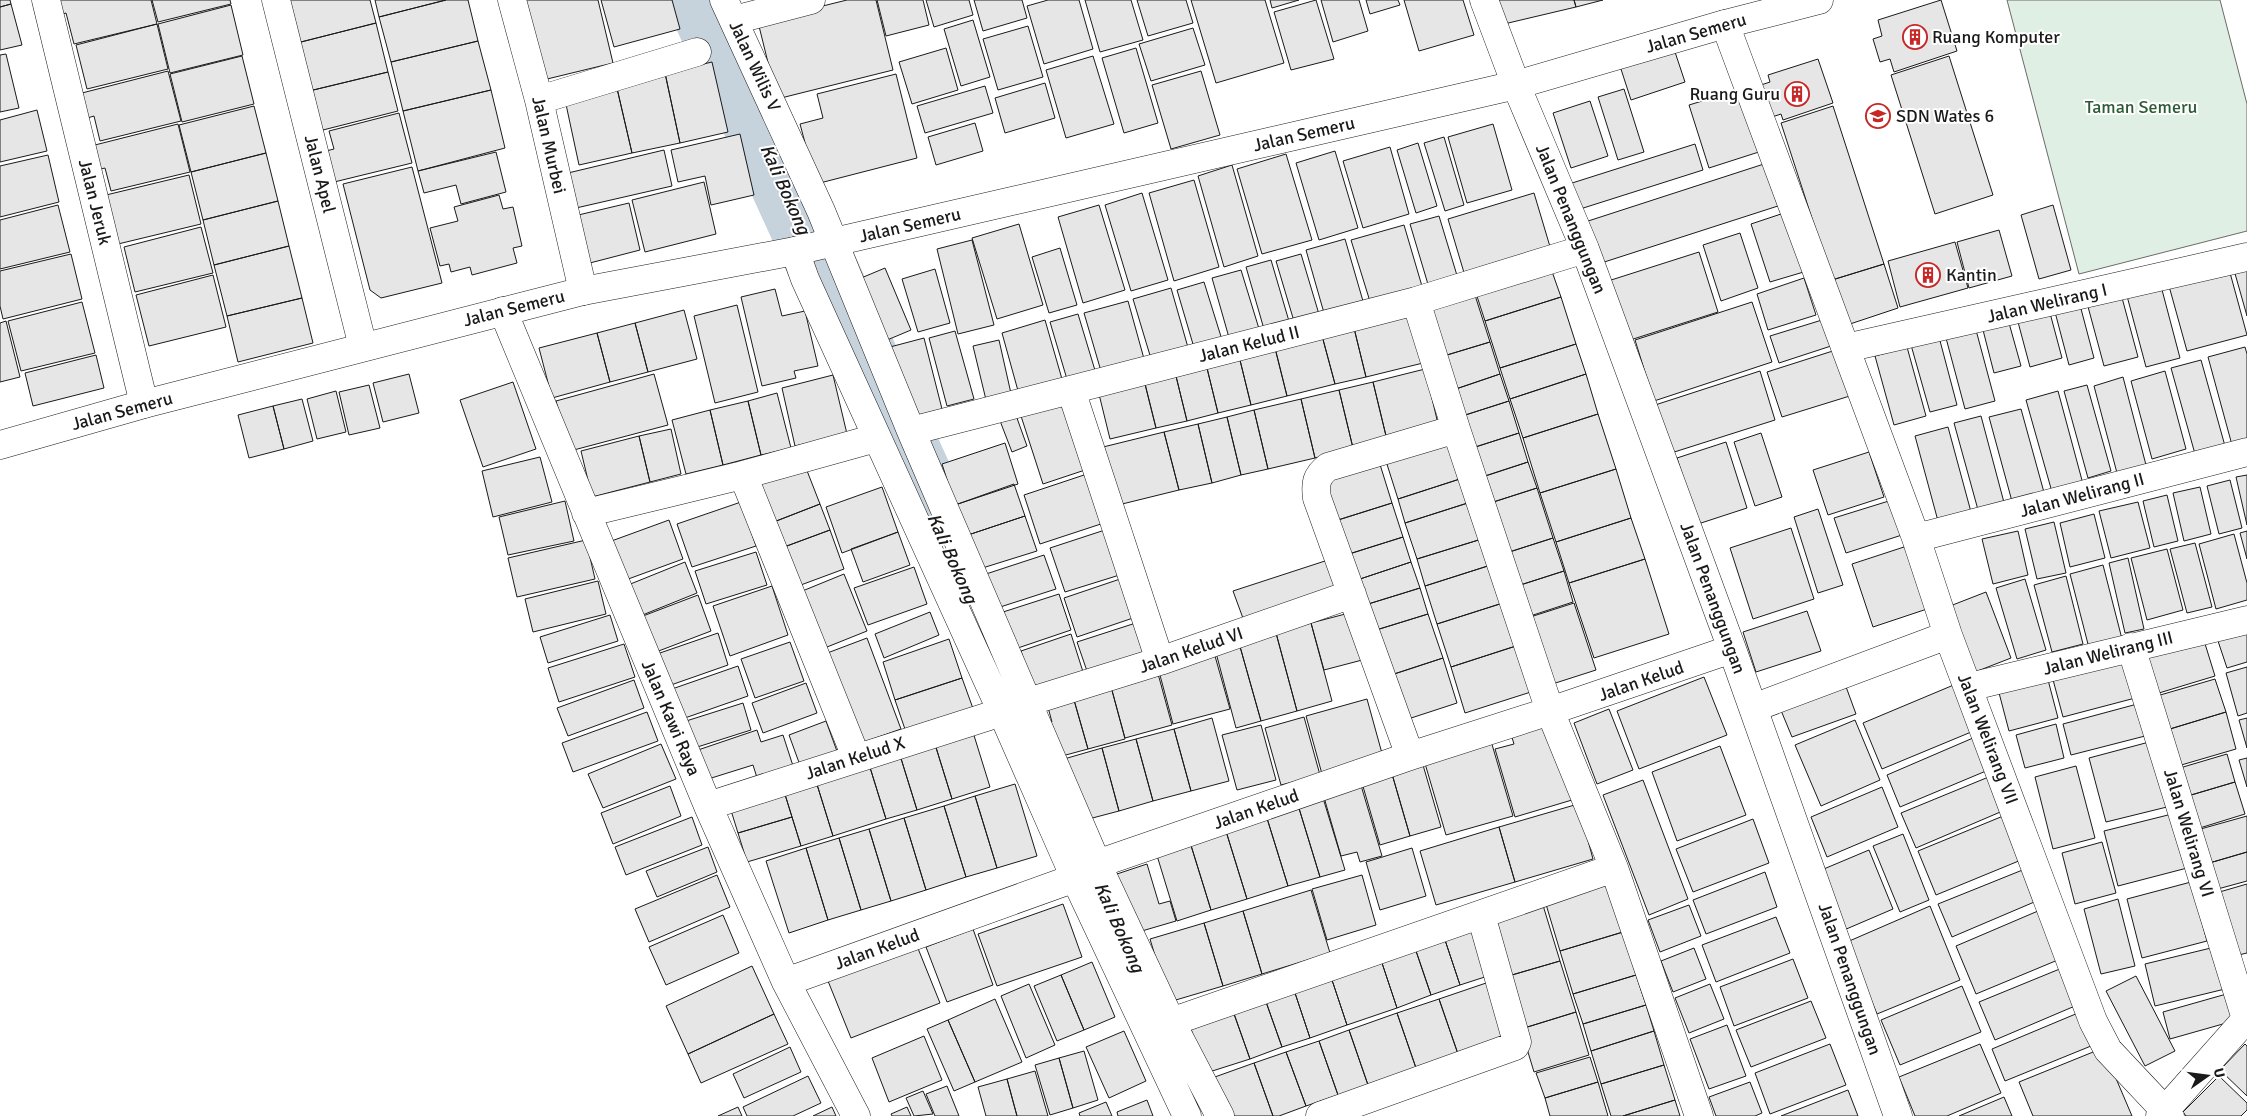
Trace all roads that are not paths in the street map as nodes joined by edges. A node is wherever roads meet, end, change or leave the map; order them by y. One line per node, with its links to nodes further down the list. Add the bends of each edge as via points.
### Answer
1 (46, 0): 21 (street, Jalan Jeruk)
2 (276, 0): 18 (street, Jalan Apel)
3 (512, 0): 11 (street, Jalan Murbei)
4 (811, 0): 7 (street)
5 (1484, 0): 10 (street, Jalan Penanggungan)
6 (1818, 0): 8 (street, Jalan Semeru)
7 (729, 10): 12 (street, Jalan Wilis V, via 821,211)
8 (1725, 24): 10 (street, Jalan Semeru); 19 (street, Jalan Welirang VII)
9 (696, 52): 11 (street)
10 (1516, 85): 12 (street, Jalan Semeru); 13 (street, Jalan Penanggungan)
11 (539, 100): 15 (street, Jalan Murbei)
12 (815, 247): 15 (street, Jalan Semeru); 23 (street); 24 (street, via 805,279)
13 (1585, 249): 16 (street, Jalan Kelud II); 34 (street, Jalan Penanggungan)
14 (2247, 257): 19 (street, Jalan Welirang I)
15 (582, 291): 17 (street, Jalan Semeru)
16 (1416, 301): 20 (street, Jalan Kelud II); 22 (street)
17 (503, 311): 18 (street, Jalan Semeru); 28 (street, Jalan Kawi Raya)
18 (363, 347): 21 (street, Jalan Semeru)
19 (1846, 348): 29 (street, Jalan Welirang VII)
20 (1071, 390): 23 (street, Jalan Kelud II); 35 (street)
21 (144, 404): 25 (street, Jalan Semeru)
22 (1456, 429): 30 (street, via 1328,467 1321,472 1316,480 1317,498); 40 (street)
23 (911, 431): 37 (street)
24 (876, 438): 27 (street); 39 (street)
25 (0, 445)
26 (2247, 452): 29 (street, Jalan Welirang II)
27 (743, 475): 28 (street); 42 (street)
28 (586, 513): 43 (street, Jalan Kawi Raya)
29 (1916, 538): 32 (street, Jalan Welirang VII)
30 (1352, 594): 35 (street, Jalan Kelud VI); 41 (street)
31 (2247, 620): 33 (street, Jalan Welirang III)
32 (1948, 635): 36 (street, Jalan Welirang VII); 38 (street)
33 (2131, 647): 36 (street, Jalan Welirang III); 48 (street, Jalan Welirang VI)
34 (1732, 649): 38 (street, Jalan Penanggungan); 40 (street, Jalan Kelud)
35 (1160, 661): 37 (street, Jalan Kelud VI)
36 (1969, 687): 50 (street, Jalan Welirang VII, via 2093,1021 2108,1050)
37 (1028, 702): 45 (street)
38 (1753, 708): 56 (street, Jalan Penanggungan)
39 (1002, 712): 42 (street, Jalan Kelud X); 45 (street)
40 (1550, 712): 41 (street, Jalan Kelud); 44 (street)
41 (1410, 756): 45 (street, Jalan Kelud)
42 (856, 757): 43 (street, Jalan Kelud X)
43 (708, 806): 47 (street, Jalan Kawi Raya)
44 (1614, 868): 46 (street); 55 (street)
45 (1087, 870): 47 (street, Jalan Kelud); 49 (street); 52 (street)
46 (1481, 915): 49 (street); 54 (street, via 1517,1042 1515,1046)
47 (786, 982): 51 (street, Jalan Kawi Raya)
48 (2247, 1018): 50 (street)
49 (1170, 1022): 53 (street)
50 (2165, 1114)
51 (856, 1116)
52 (1187, 1116)
53 (1220, 1116)
54 (1320, 1116)
55 (1699, 1116)
56 (1898, 1116)

